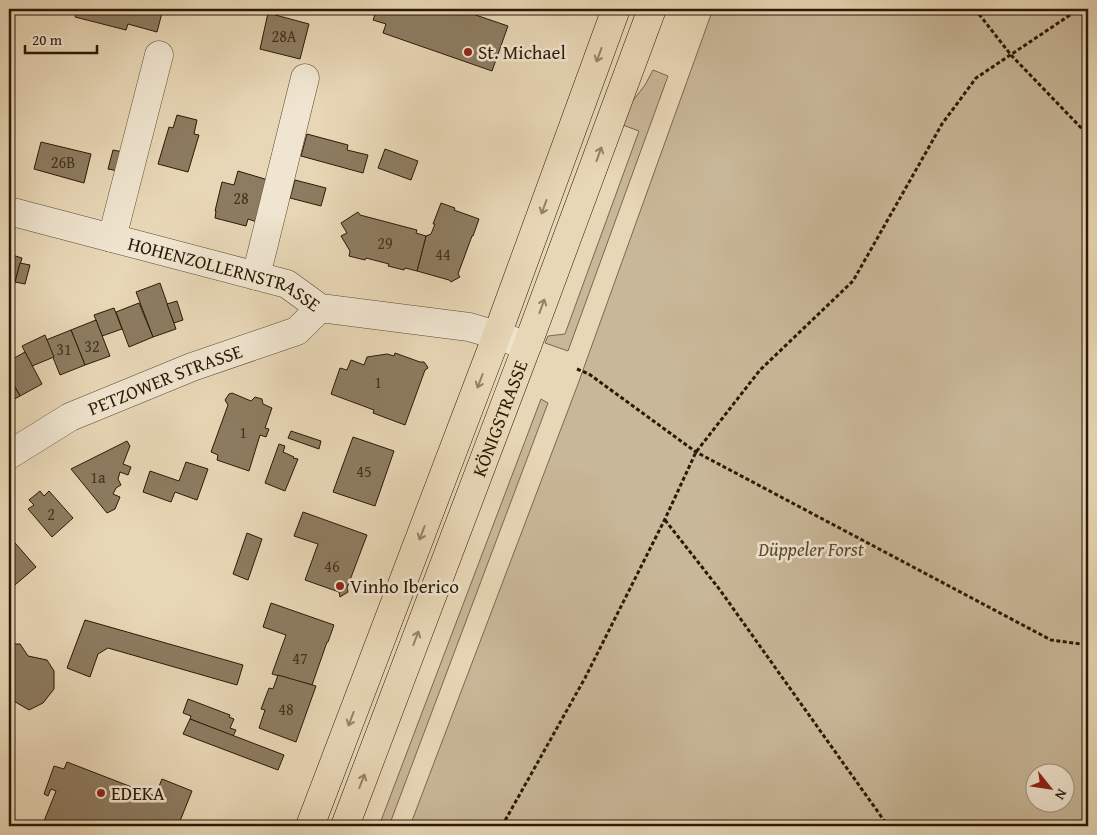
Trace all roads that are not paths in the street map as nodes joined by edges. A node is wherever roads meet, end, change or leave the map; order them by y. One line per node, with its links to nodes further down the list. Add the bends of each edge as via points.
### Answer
1 (616, 9): 9 (main road, KÖNIGSTRASSE, one-way to 9)
2 (652, 9): 10 (main road, KÖNIGSTRASSE, one-way to 2)
3 (159, 55): 6 (street)
4 (305, 78): 7 (street)
5 (9, 211): 6 (street, HOHENZOLLERNSTRASSE)
6 (112, 238): 7 (street, HOHENZOLLERNSTRASSE)
7 (256, 276): 8 (street, HOHENZOLLERNSTRASSE, via 286,284)
8 (320, 308): 9 (street, HOHENZOLLERNSTRASSE, via 469,327); 11 (street, PETZOWER STRASSE, via 297,331 192,367 70,417)
9 (497, 336): 10 (street, HOHENZOLLERNSTRASSE); 12 (main road, KÖNIGSTRASSE, one-way to 12)
10 (527, 346): 13 (main road, KÖNIGSTRASSE, one-way to 10)
11 (9, 455)
12 (312, 825)
13 (345, 826)

